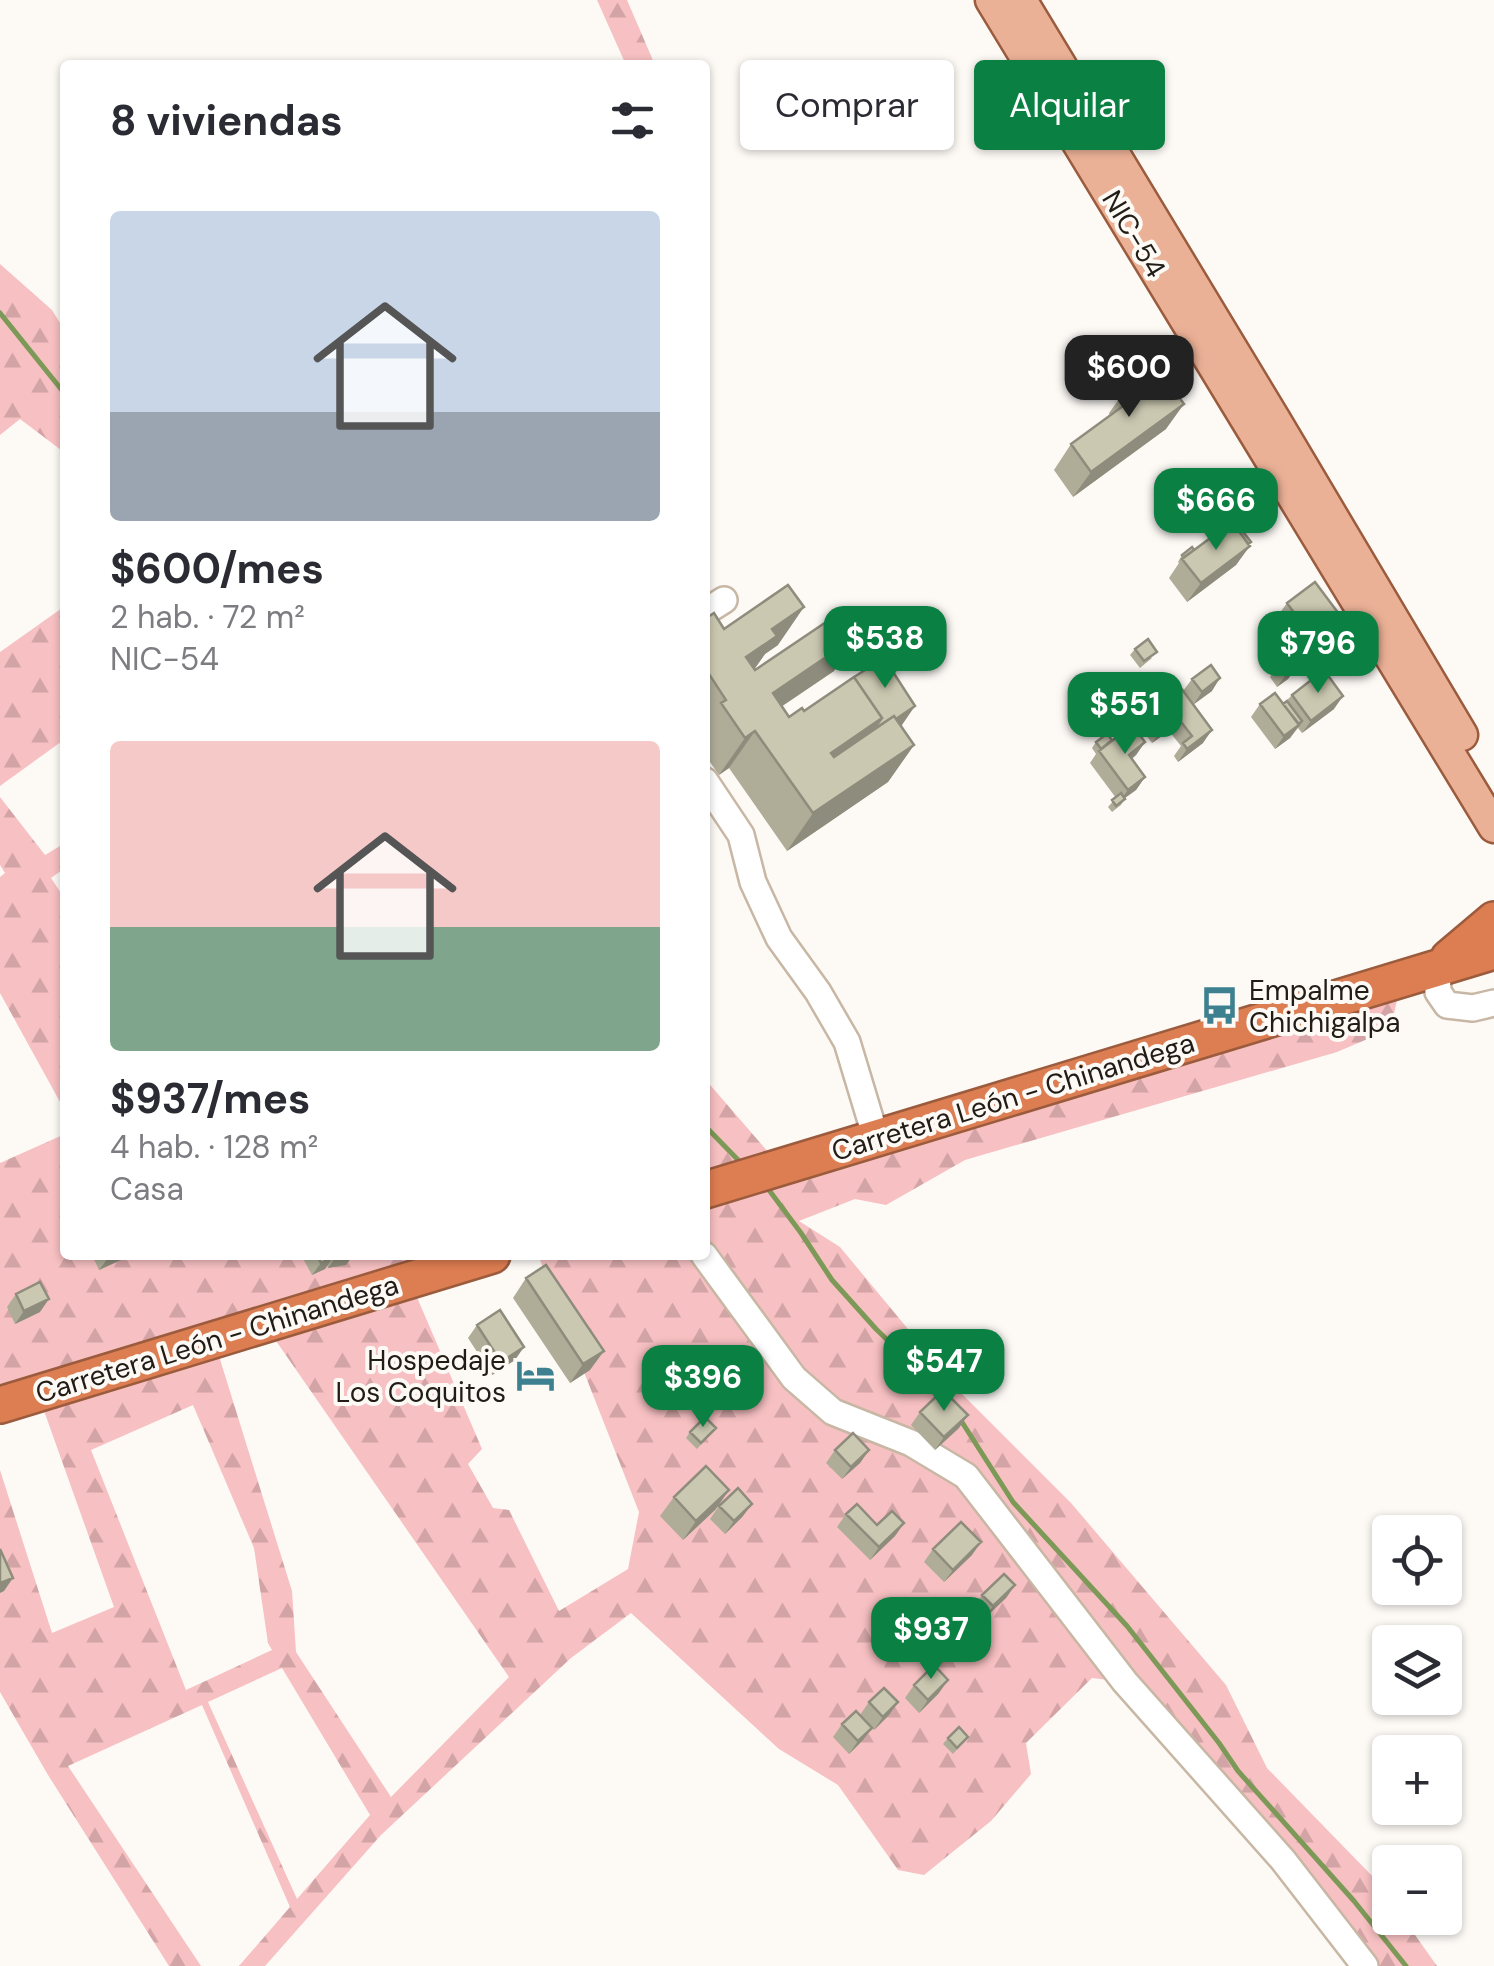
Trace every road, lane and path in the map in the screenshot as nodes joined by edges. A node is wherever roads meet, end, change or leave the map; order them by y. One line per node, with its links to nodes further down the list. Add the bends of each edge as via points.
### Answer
1 (991, 0): 3 (main road, NIC-54 / NIC-54)
2 (1021, 0): 3 (main road, NIC-54 / NIC-54)
3 (1122, 191): 4 (main road, NIC-54 / NIC-54)
4 (1265, 427): 6 (main road, NIC-54 / NIC-54); 7 (main road, NIC-54 / NIC-54)
5 (710, 788): 12 (street, via 741,835 753,882 780,938 847,1042)
6 (1494, 789)
7 (1494, 828)
8 (1494, 920): 10 (highway)
9 (1494, 951): 10 (highway, Carretera León - Chinandega)
10 (1437, 969): 11 (street, via 1446,1005); 12 (highway, Carretera León - Chinandega)
11 (1494, 1003)
12 (876, 1138): 13 (highway, Carretera León - Chinandega)
13 (710, 1188)
14 (476, 1260): 16 (highway, Carretera León - Chinandega)
15 (708, 1260): 17 (street, via 794,1378 832,1412 911,1443 966,1476 1126,1682 1283,1860)
16 (0, 1406)
17 (1365, 1966)

